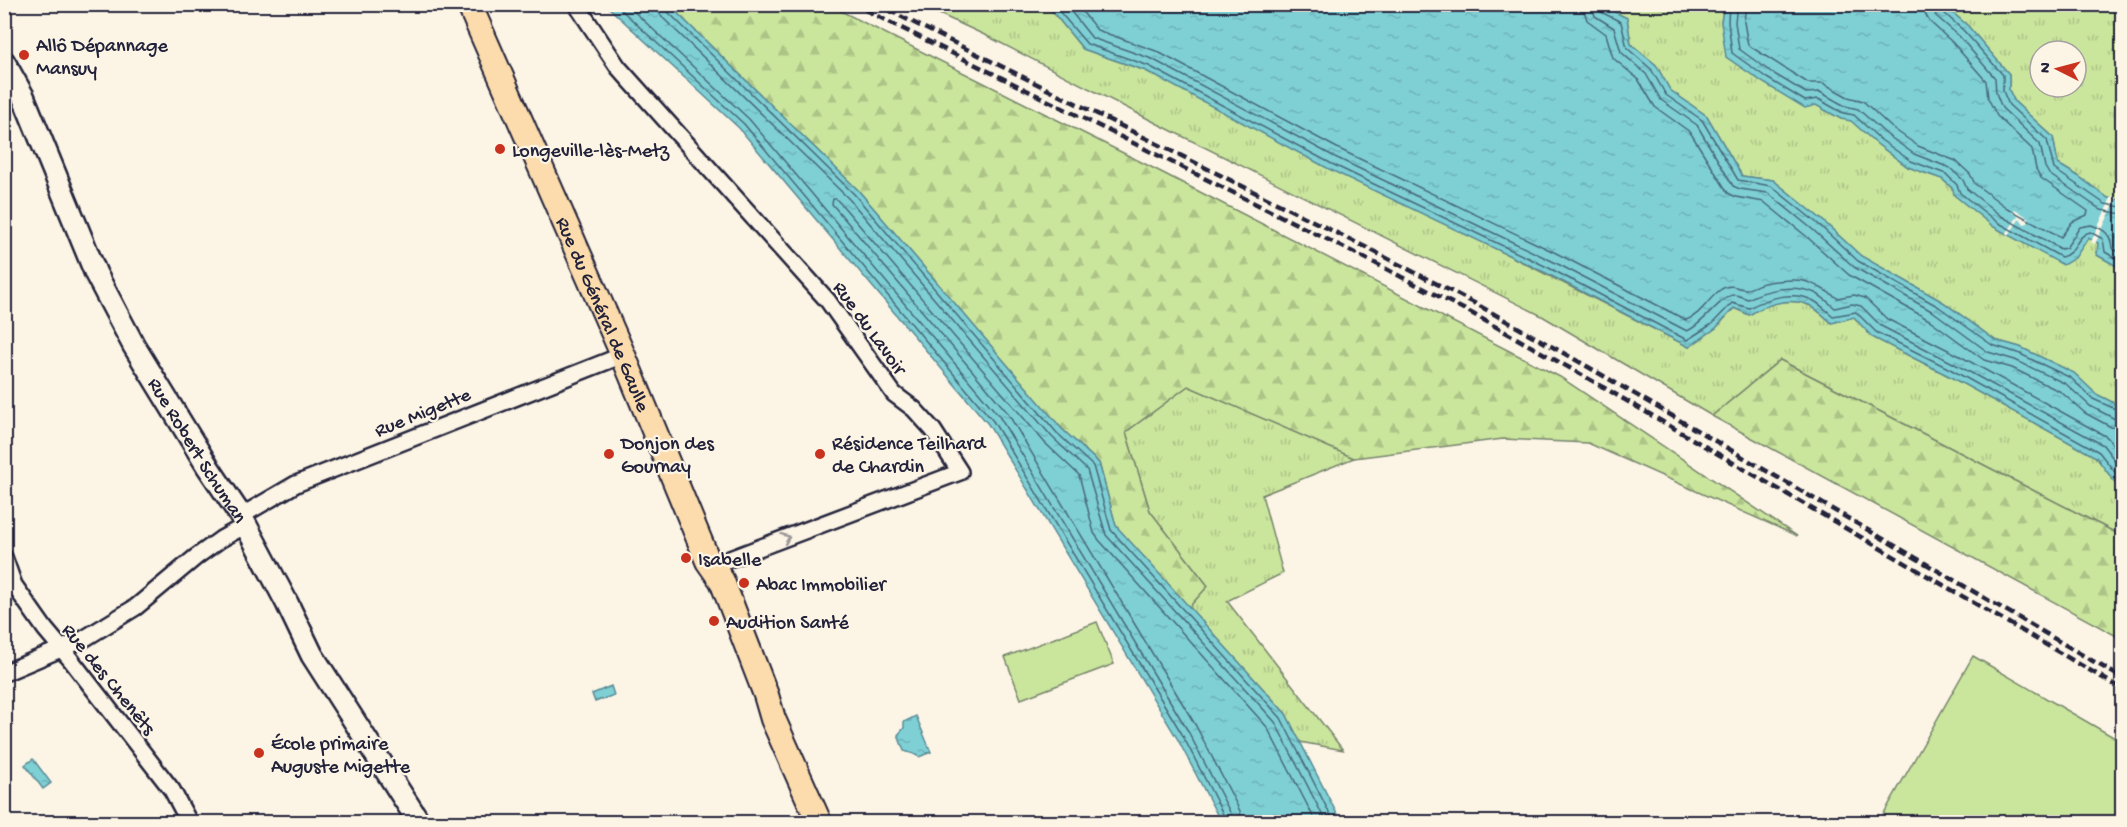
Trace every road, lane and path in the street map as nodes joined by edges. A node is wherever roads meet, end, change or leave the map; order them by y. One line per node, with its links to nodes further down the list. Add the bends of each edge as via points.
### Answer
1 (469, 4): 4 (main road, Rue du Général de Gaulle)
2 (576, 4): 7 (street, Rue du Lavoir, one-way to 2, via 960,472 933,430 894,393 828,301 618,67)
3 (4, 62): 5 (street, Rue Robert Schuman, via 96,274 140,356)
4 (622, 355): 5 (street, Rue Migette, via 296,484); 7 (main road, Rue du Général de Gaulle)
5 (243, 520): 8 (street, Rue Migette, via 136,607 82,640); 11 (street, Rue Robert Schuman, via 312,655)
6 (4, 557): 8 (street, Rue des Chenêts, via 14,585)
7 (713, 568): 12 (main road, Rue du Général de Gaulle, via 722,581 773,719)
8 (60, 648): 9 (street, Rue Migette); 10 (street, Rue des Chenêts, via 172,790)
9 (4, 673)
10 (189, 822)
11 (419, 822)
12 (819, 822)

